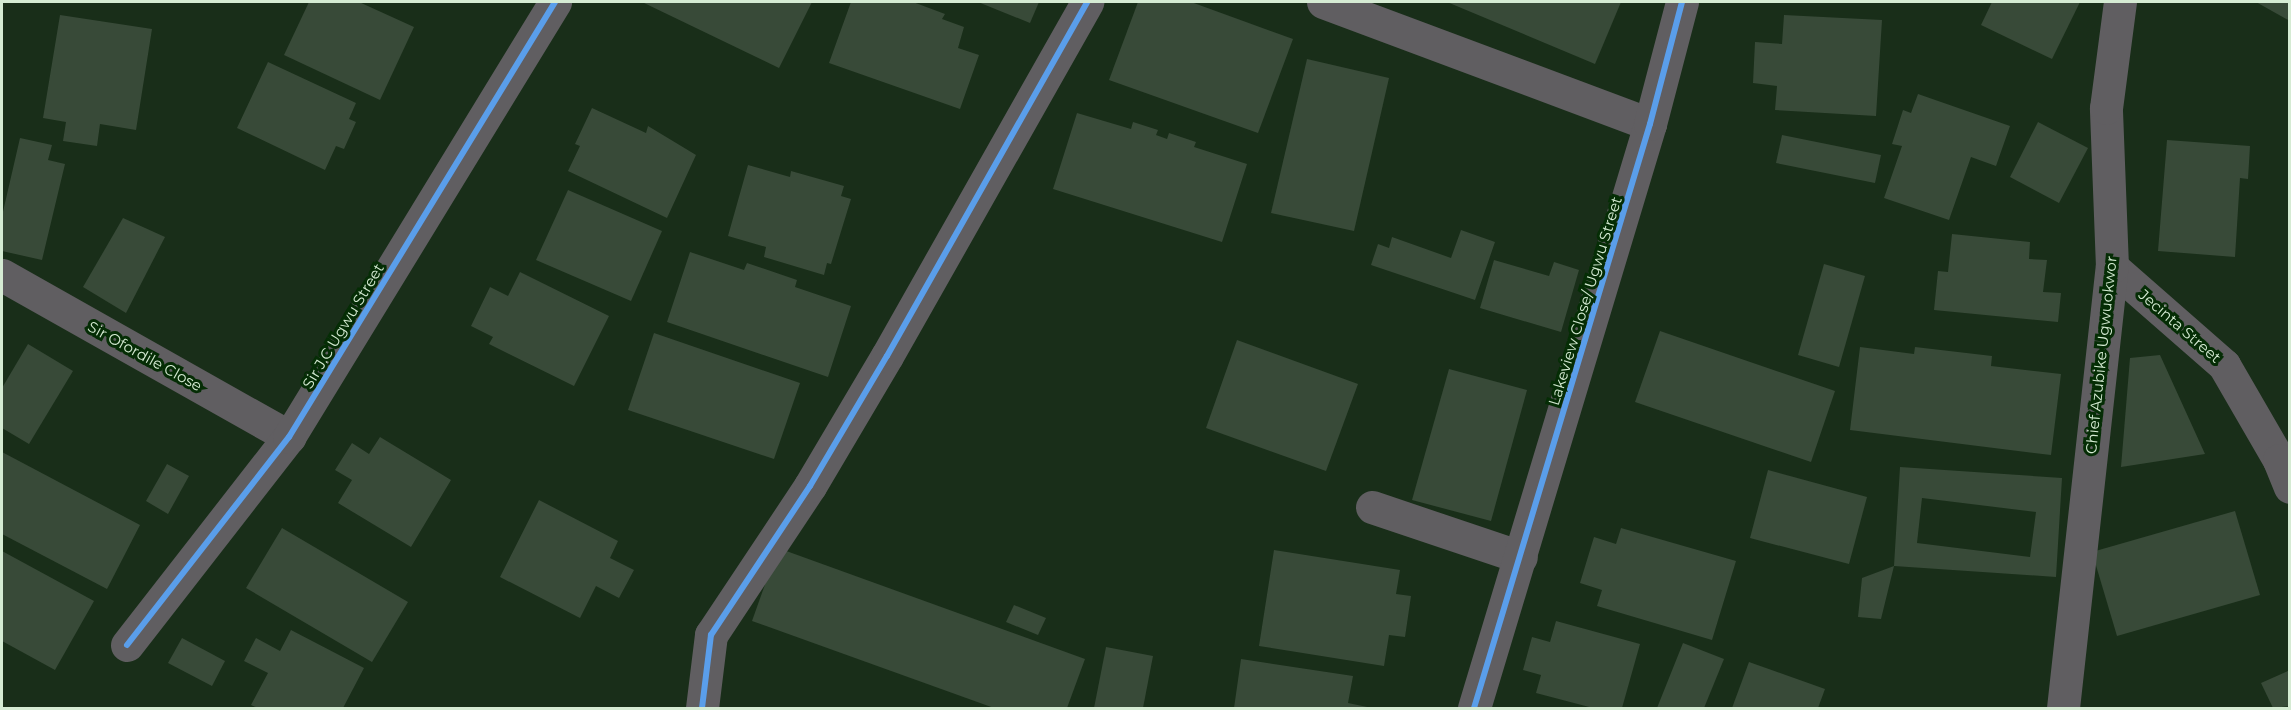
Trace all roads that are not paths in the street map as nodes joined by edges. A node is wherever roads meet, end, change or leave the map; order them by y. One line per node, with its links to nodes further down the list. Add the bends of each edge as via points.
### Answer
1 (555, 2): 9 (street, Sir J.C Ugwu Street)
2 (1087, 2): 14 (street, via 810,486 711,634)
3 (1323, 2): 6 (street)
4 (1682, 2): 6 (street, Lakeview Close/ Ugwu Street)
5 (2120, 2): 7 (street, Chief Azubike Ugwuokwor, via 2106,108)
6 (1650, 124): 12 (street, Lakeview Close/ Ugwu Street)
7 (2112, 267): 10 (street, Jecinta Street, via 2224,365 2279,460); 16 (street, Chief Azubike Ugwuokwor)
8 (2, 275): 9 (street, Sir Ofordile Close)
9 (289, 437): 13 (street, Sir J.C Ugwu Street)
10 (2289, 487)
11 (1372, 507): 12 (street)
12 (1521, 557): 15 (street, Lakeview Close/ Ugwu Street)
13 (127, 645)
14 (702, 708)
15 (1474, 708)
16 (2063, 708)

